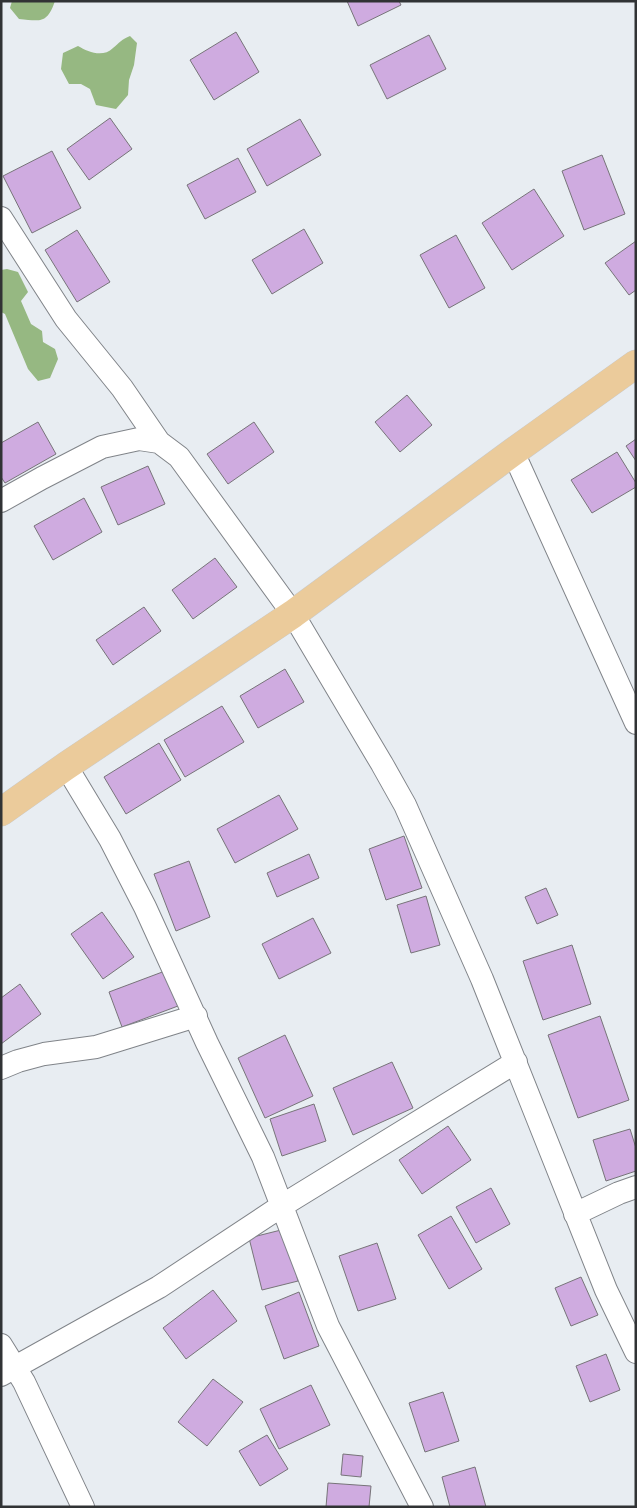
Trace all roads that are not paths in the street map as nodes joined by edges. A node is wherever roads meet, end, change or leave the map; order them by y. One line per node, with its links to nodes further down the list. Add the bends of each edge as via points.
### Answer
1 (1, 218): 3 (street, via 66,319 122,388)
2 (636, 364): 4 (main road)
3 (159, 442): 5 (street, via 139,439 102,447); 6 (street, via 179,457)
4 (513, 452): 6 (main road); 7 (street)
5 (1, 501)
6 (292, 614): 8 (main road); 11 (street, via 405,806)
7 (636, 723)
8 (66, 766): 9 (main road); 10 (street, via 115,848)
9 (1, 812)
10 (196, 1016): 12 (street, via 96,1047 44,1054); 14 (street)
11 (516, 1062): 14 (street); 15 (street)
12 (1, 1068)
13 (636, 1187): 15 (street)
14 (283, 1206): 18 (street, via 159,1287); 20 (street, via 328,1326)
15 (575, 1214): 17 (street)
16 (1, 1345): 18 (street)
17 (636, 1352)
18 (8, 1371): 19 (street, via 24,1382)
19 (84, 1507)
20 (422, 1507)

